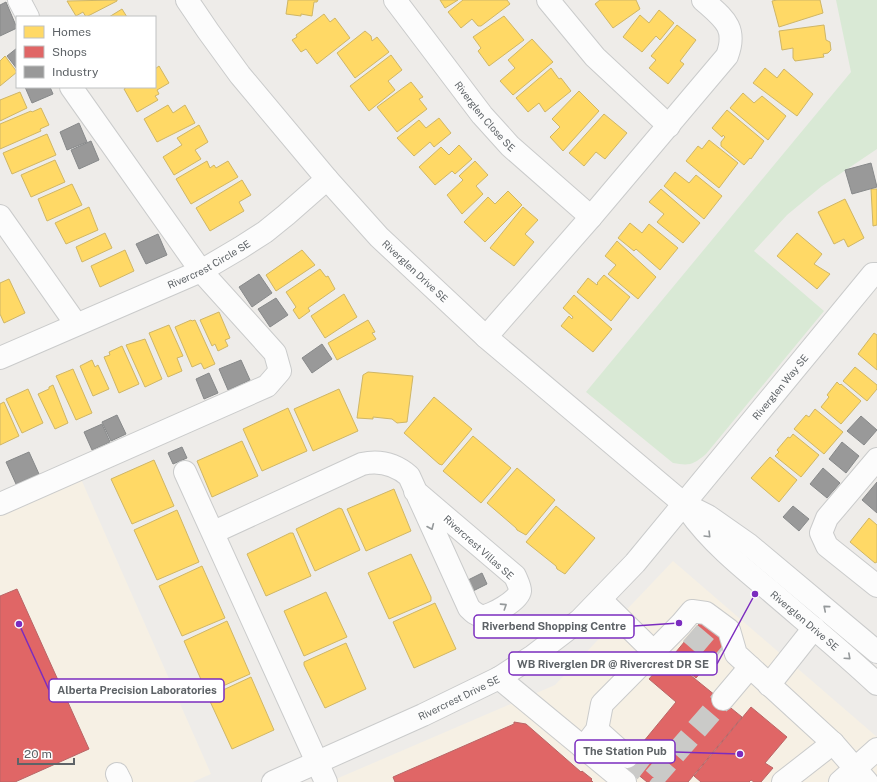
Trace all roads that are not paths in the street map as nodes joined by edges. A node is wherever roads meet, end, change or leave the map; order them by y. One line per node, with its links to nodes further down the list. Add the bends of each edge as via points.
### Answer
1 (19, 0): 6 (street)
2 (187, 0): 9 (street, Riverglen Drive SE, via 240,74)
3 (395, 0): 10 (street, Riverglen Close SE, via 482,115 510,146)
4 (548, 0): 8 (street, via 595,57)
5 (703, 0): 8 (street, via 724,19 731,34 731,45 727,56)
6 (27, 16)
7 (71, 88): 12 (street)
8 (669, 126): 10 (street)
9 (327, 179): 12 (street, Rivercrest Circle SE, via 265,232); 15 (street, Riverglen Drive SE, via 379,237)
10 (591, 217): 15 (street)
11 (1, 218): 14 (street)
12 (201, 271): 14 (street, Rivercrest Circle SE); 20 (street, via 275,353 280,371 267,386)
13 (877, 274): 21 (street, Riverglen Way SE, via 873,274)
14 (76, 324): 16 (street, Rivercrest Circle SE)
15 (486, 337): 21 (street, Riverglen Drive SE)
16 (0, 358)
17 (877, 459): 23 (street, via 827,518 821,533 827,546)
18 (185, 472): 22 (street)
19 (415, 491): 19 (street, Rivercrest Villas SE, one-way to 19, via 469,608 475,614 490,615 516,599 520,592 515,576); 22 (street, Rivercrest Villas SE, via 409,476 401,469 375,461 362,464)
20 (0, 504)
21 (684, 504): 24 (street, Rivercrest Drive SE); 25 (street, Riverglen Drive SE, one-way to 25, via 700,527 729,556); 27 (street, Riverglen Drive SE, one-way to 21, via 748,544 708,516)
22 (214, 532): 38 (street)
23 (877, 586)
24 (601, 600): 26 (street); 29 (street, Rivercrest Drive SE, via 574,625)
25 (814, 628): 30 (street, Riverglen Drive SE, one-way to 30); 31 (street)
26 (654, 652): 28 (street, via 686,629 692,610 706,613 729,630); 33 (street, via 602,704)
27 (877, 652)
28 (734, 659): 31 (street); 32 (street)
29 (499, 678): 35 (street); 38 (street, Rivercrest Drive SE)
30 (877, 684)
31 (769, 685): 34 (street)
32 (723, 699)
33 (596, 730): 35 (street); 37 (street)
34 (833, 743): 39 (street); 43 (street)
35 (583, 748): 42 (street)
36 (877, 749): 39 (street)
37 (627, 757)
38 (317, 762): 40 (street, Rivercrest Drive SE); 41 (street)
39 (861, 775): 44 (street)
40 (273, 782)
41 (326, 782)
42 (625, 782)
43 (783, 782)
44 (840, 782)

